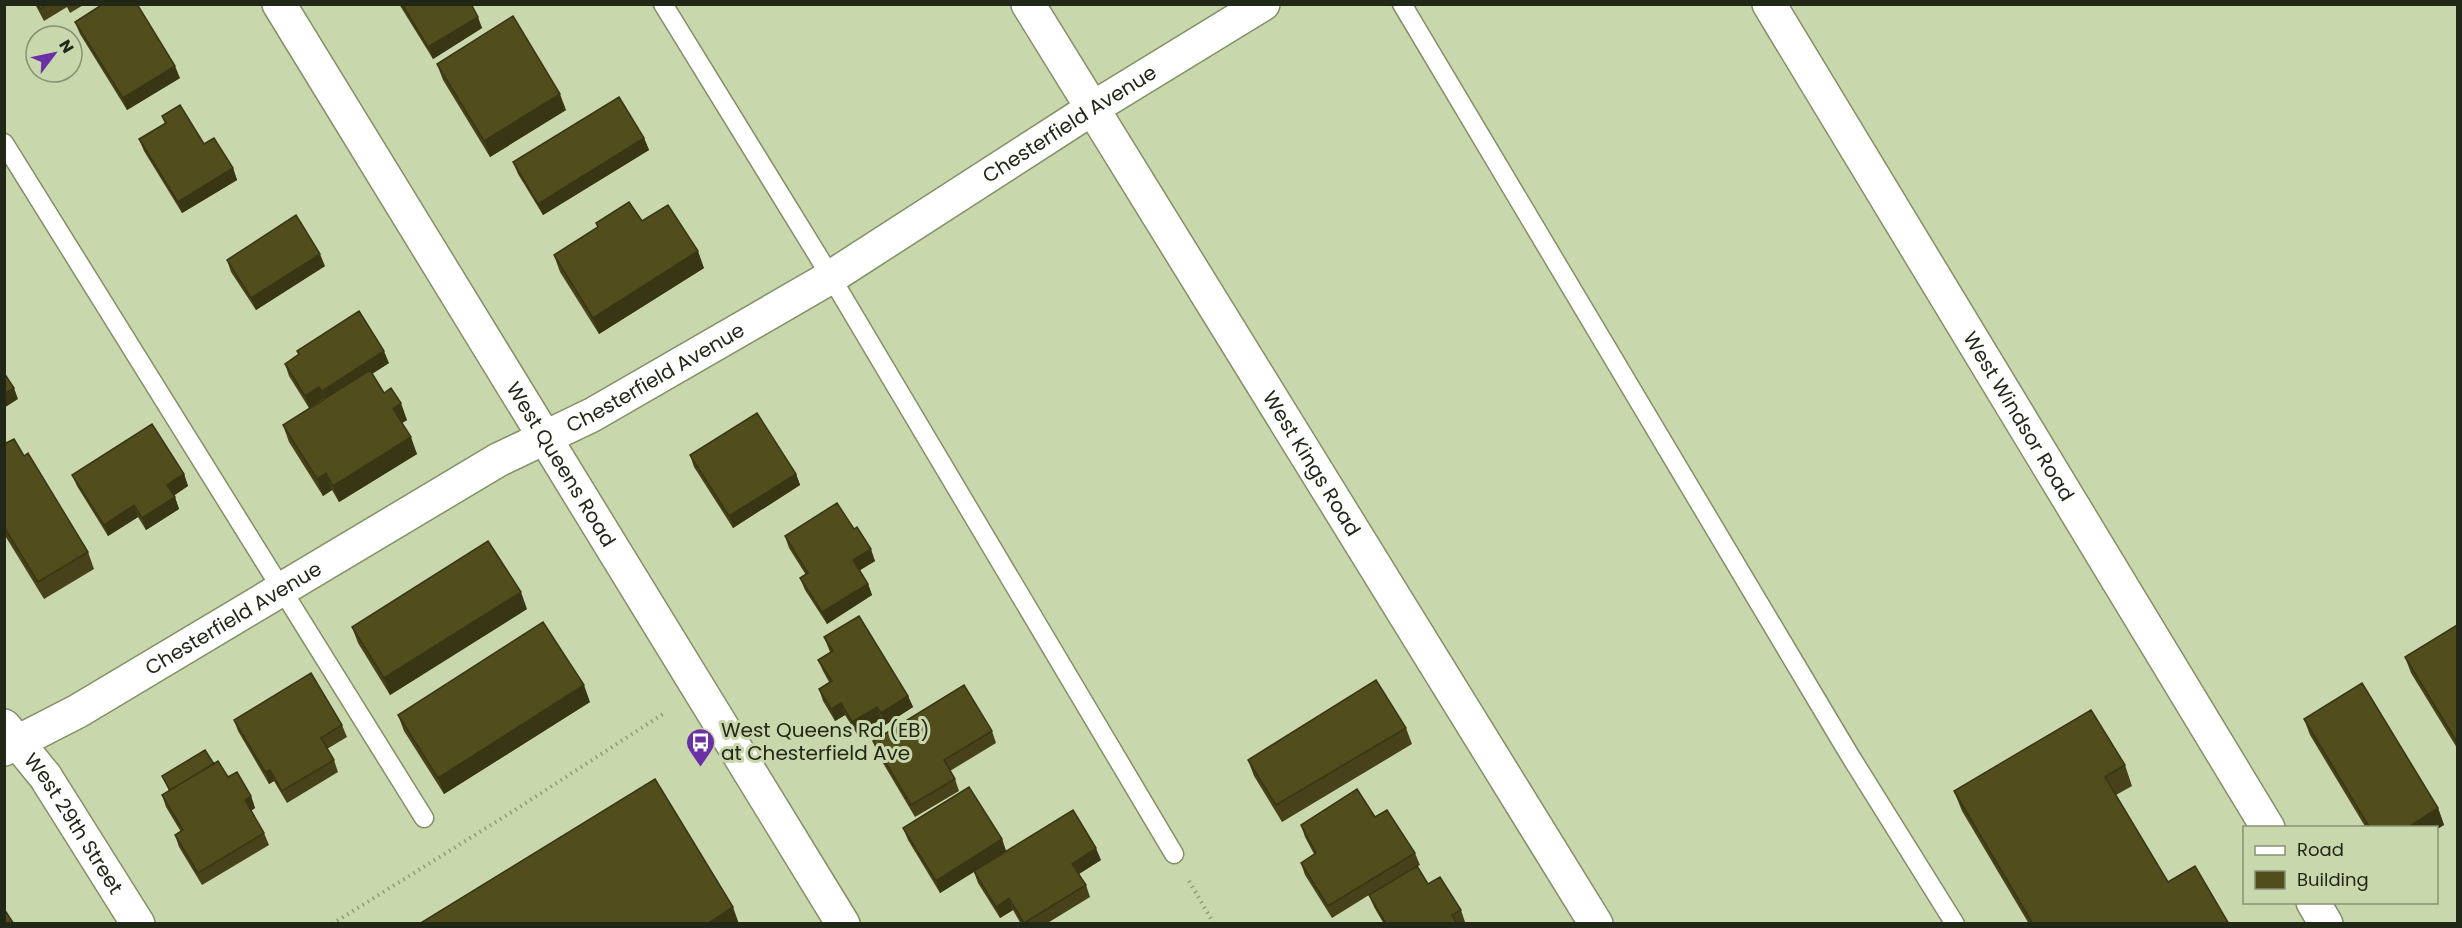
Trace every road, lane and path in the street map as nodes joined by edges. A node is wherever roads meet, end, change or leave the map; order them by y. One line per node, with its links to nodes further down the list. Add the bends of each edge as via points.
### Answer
1 (279, 4): 10 (street, West Queens Road)
2 (663, 4): 9 (lane)
3 (1029, 4): 7 (street, West Kings Road)
4 (1263, 4): 7 (street, Chesterfield Avenue)
5 (1402, 4): 23 (lane)
6 (1768, 4): 15 (street, West Windsor Road)
7 (1093, 108): 9 (street, Chesterfield Avenue); 22 (street, West Kings Road)
8 (4, 143): 11 (lane)
9 (831, 277): 10 (street, Chesterfield Avenue, via 592,415); 16 (lane)
10 (544, 437): 11 (street, Chesterfield Avenue, via 498,460); 20 (street, West Queens Road)
11 (280, 589): 13 (street, Chesterfield Avenue, via 78,711); 14 (lane)
12 (666, 712): 19 (path)
13 (9, 739): 18 (street, West 29th Street, via 45,776)
14 (424, 818)
15 (2267, 826)
16 (1174, 854): 21 (path)
17 (2314, 904): 24 (street)
18 (138, 924)
19 (332, 924)
20 (843, 924)
21 (1214, 924)
22 (1596, 924)
23 (1955, 924)
24 (2326, 924)

